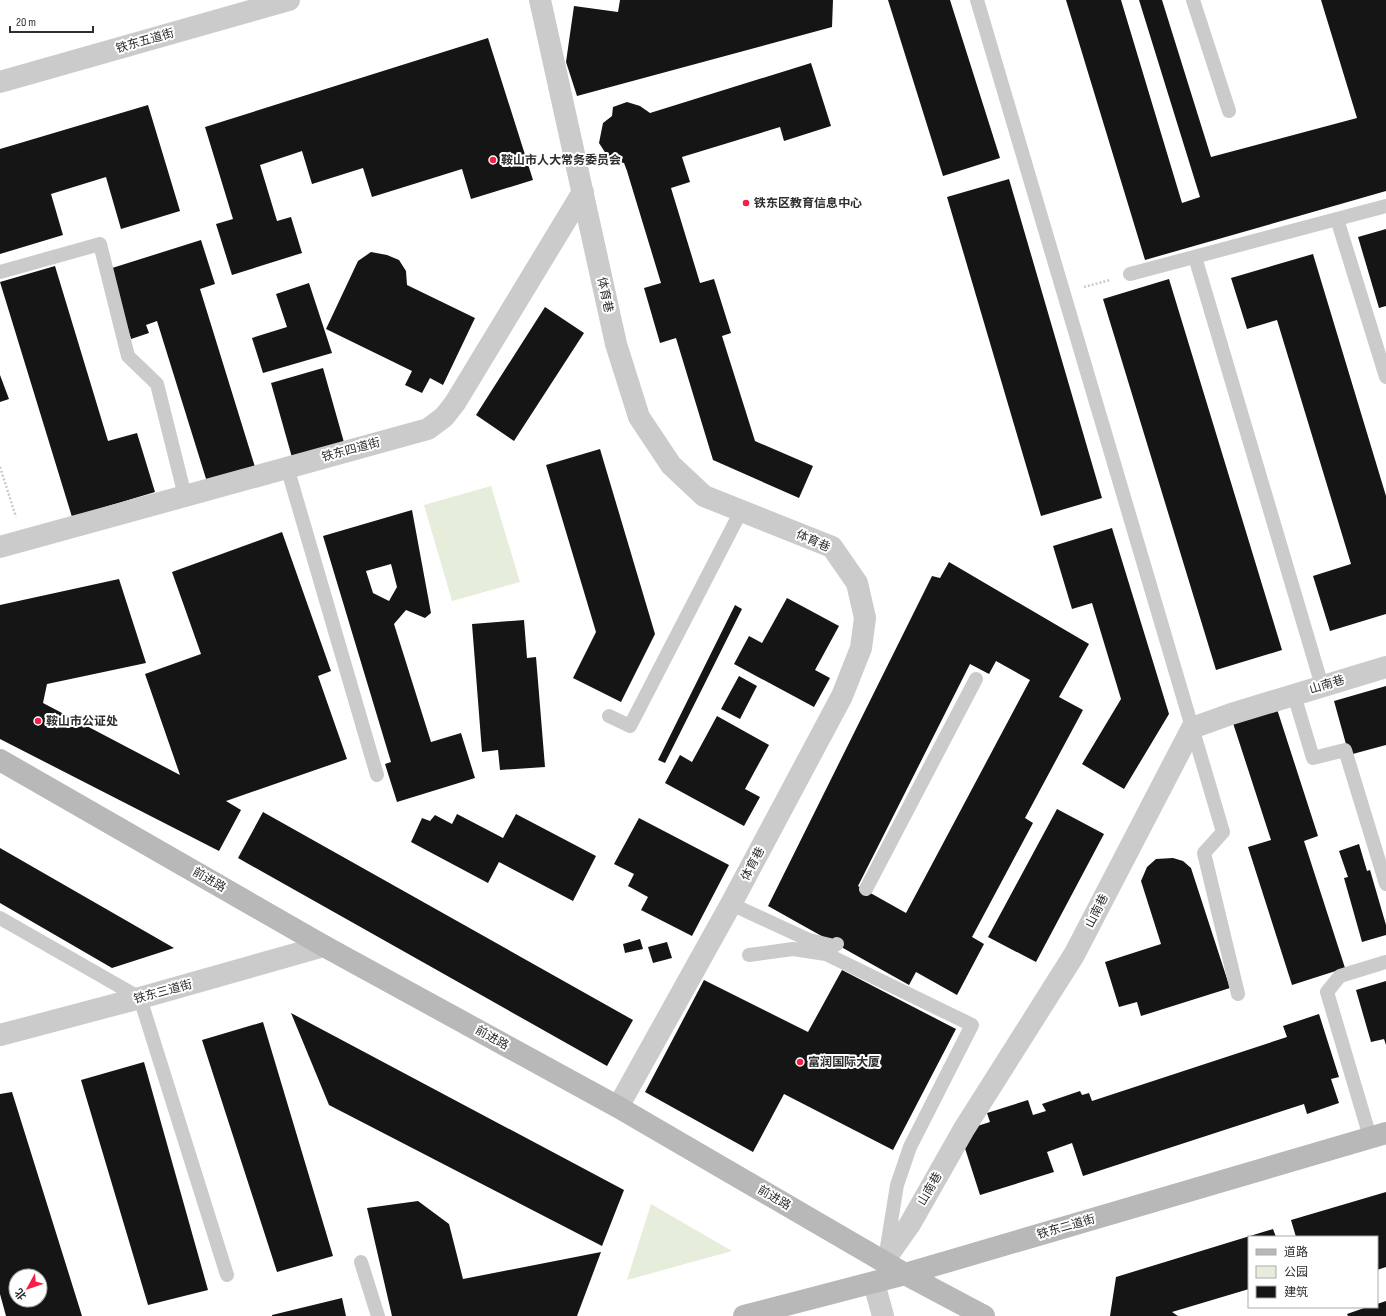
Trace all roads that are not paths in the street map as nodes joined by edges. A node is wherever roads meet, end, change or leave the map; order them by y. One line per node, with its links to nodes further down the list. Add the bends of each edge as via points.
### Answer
1 (289, 0): 5 (street, 铁东五道街)
2 (540, 0): 7 (street, 体育巷)
3 (977, 0): 23 (lane)
4 (1193, 0): 6 (lane)
5 (0, 82)
6 (1229, 111)
7 (583, 192): 14 (street, 铁东四道街, via 455,403 444,417 428,429); 16 (street, 体育巷, via 616,344 639,417 670,465 704,496)
8 (1386, 206): 9 (lane)
9 (1337, 219): 10 (lane); 13 (lane)
10 (1195, 257): 12 (lane); 20 (lane)
11 (0, 272): 15 (lane, via 100,244 128,356 157,384)
12 (1130, 274)
13 (1386, 377)
14 (287, 467): 15 (street, 铁东四道街); 25 (lane)
15 (185, 496): 17 (street, 铁东四道街)
16 (741, 511): 22 (lane, via 630,726); 28 (street, 体育巷, via 832,547 857,583 865,618 860,648 842,696)
17 (0, 547)
18 (1386, 667): 20 (street, 山南巷)
19 (976, 679): 27 (lane)
20 (1322, 686): 21 (street, 山南巷)
21 (1294, 695): 23 (street, 山南巷); 26 (lane, via 1313,758 1344,750)
22 (609, 716)
23 (1192, 728): 34 (lane, via 1223,832 1204,853); 40 (street, 山南巷, via 1074,955 964,1129 910,1224)
24 (0, 760): 31 (main road, 前进路)
25 (376, 775)
26 (1386, 884)
27 (866, 890)
28 (731, 904): 30 (lane, via 809,940 834,946); 37 (street, 体育巷)
29 (0, 918): 35 (lane)
30 (837, 944)
31 (324, 946): 35 (street, 铁东三道街); 37 (main road, 前进路)
32 (749, 955): 40 (lane, via 793,949 826,954 972,1025 910,1148 897,1185)
33 (1386, 962): 38 (lane, via 1340,976 1327,992)
34 (1238, 994)
35 (140, 998): 36 (street, 铁东三道街); 42 (lane)
36 (0, 1035)
37 (618, 1108): 40 (main road, 前进路)
38 (1378, 1135): 41 (main road, 铁东二道街)
39 (361, 1262): 44 (lane)
40 (884, 1262): 41 (main road, 前进路); 43 (lane)
41 (905, 1274): 43 (main road, 铁东二道街); 47 (main road, 前进路)
42 (228, 1275)
43 (874, 1283): 45 (main road, 铁东二道街); 46 (street)
44 (378, 1316)
45 (744, 1316)
46 (883, 1316)
47 (984, 1316)

